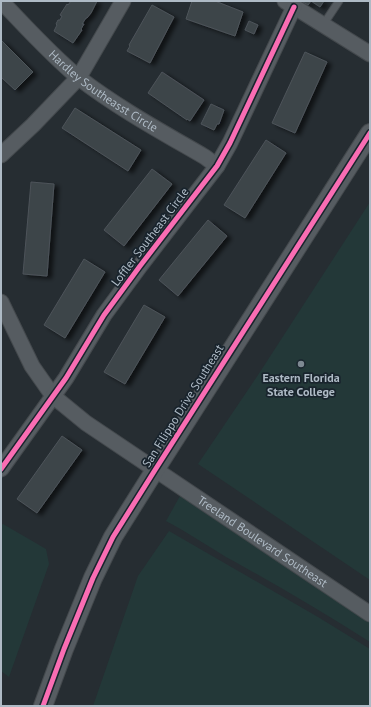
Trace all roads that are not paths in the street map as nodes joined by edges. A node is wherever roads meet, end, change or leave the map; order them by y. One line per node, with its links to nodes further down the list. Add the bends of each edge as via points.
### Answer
1 (1, 1): 7 (street, Hardley Southeasst Circle)
2 (122, 1): 7 (street)
3 (339, 1): 5 (lane)
4 (289, 4): 5 (street); 10 (street, Loffler Southeast Circle, via 230,144)
5 (324, 25): 6 (street)
6 (370, 54)
7 (79, 78): 9 (street); 10 (street, Hardley Southeasst Circle, via 126,111)
8 (370, 133): 14 (street, San Filippo Drive Southeast)
9 (1, 155)
10 (217, 166): 12 (street, Loffler Southeast Circle, via 104,316)
11 (1, 302): 12 (street, Treeland Boulevard Southeast, via 32,366)
12 (53, 396): 13 (street, Loffler Southeast Circle); 14 (street, Treeland Boulevard Southeast, via 86,424)
13 (1, 468)
14 (155, 470): 15 (street, Treeland Boulevard Southeast); 16 (street, San Filippo Drive Southeast, via 113,537 93,578)
15 (370, 614)
16 (43, 706)

